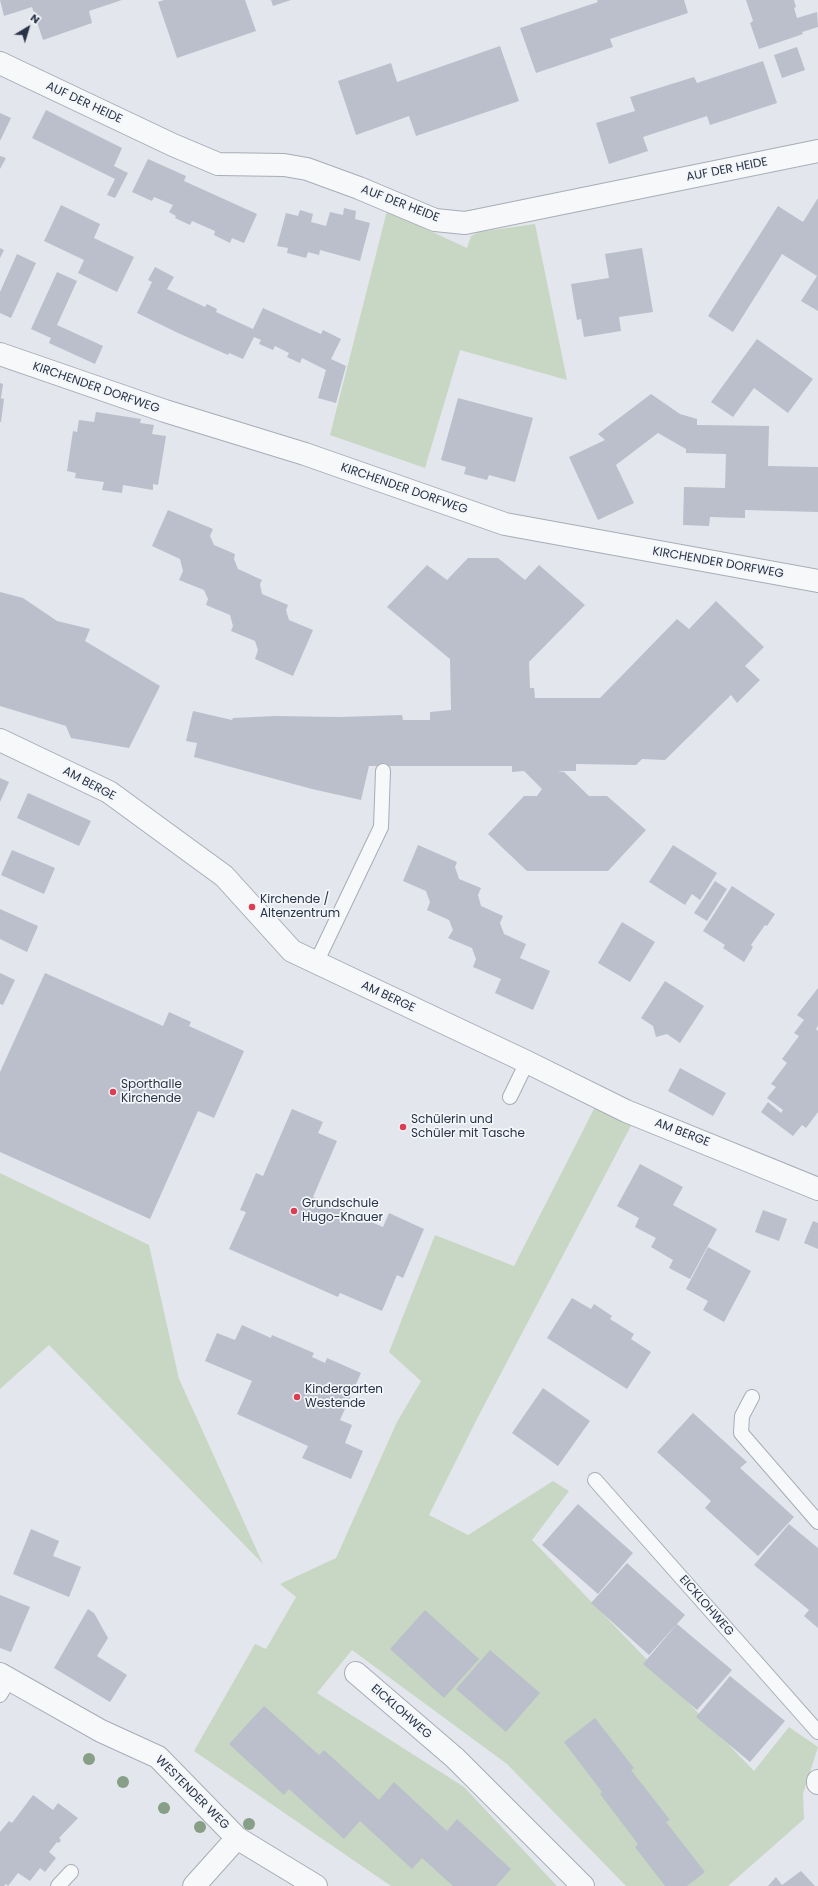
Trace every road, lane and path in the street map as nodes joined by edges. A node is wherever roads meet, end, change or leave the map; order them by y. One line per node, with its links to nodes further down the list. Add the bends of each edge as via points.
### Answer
1 (0, 63): 2 (street, AUF DER HEIDE, via 218,164 284,165 307,169 435,220 465,223)
2 (818, 151)
3 (0, 354): 4 (street, KIRCHENDER DORFWEG, via 165,411 305,454 505,524)
4 (818, 581)
5 (0, 740): 7 (street, AM BERGE, via 109,792 224,876 292,951)
6 (383, 771): 7 (lane, via 381,827)
7 (316, 963): 8 (street, AM BERGE)
8 (527, 1062): 9 (lane); 10 (street, AM BERGE, via 626,1111)
9 (510, 1097)
10 (818, 1189)
11 (752, 1397): 13 (lane, via 742,1416 741,1432)
12 (595, 1480): 16 (lane, EICKLOHWEG)
13 (818, 1522)
14 (356, 1673): 22 (street, EICKLOHWEG, via 455,1758)
15 (3, 1683): 17 (street, WESTENDER WEG, via 158,1757)
16 (818, 1732)
17 (237, 1838): 20 (street); 21 (street, WESTENDER WEG)
18 (71, 1872): 19 (lane)
19 (58, 1886)
20 (194, 1886)
21 (316, 1886)
22 (583, 1886)

